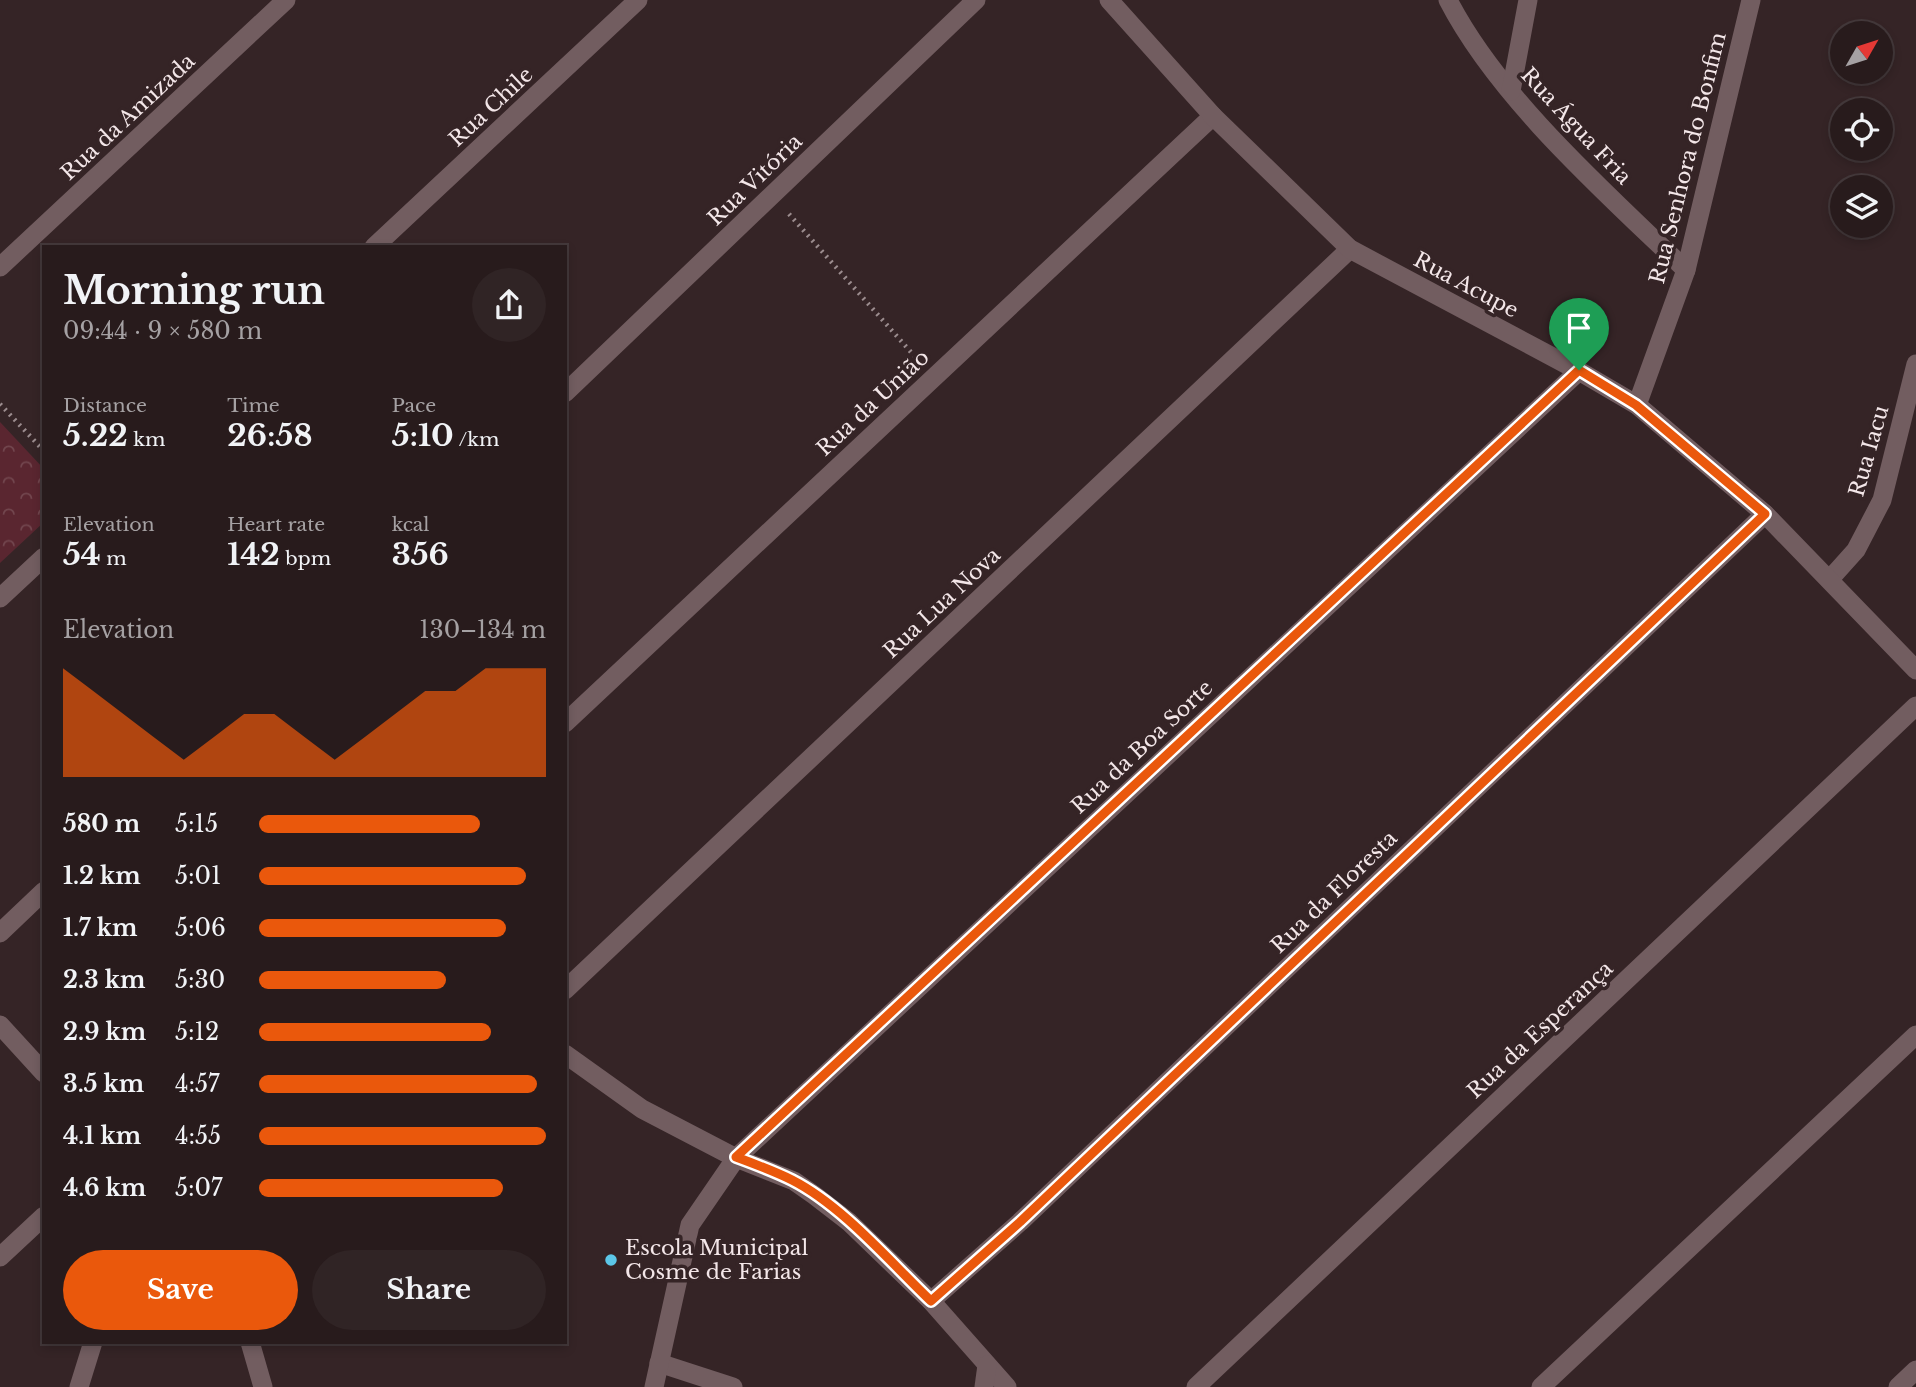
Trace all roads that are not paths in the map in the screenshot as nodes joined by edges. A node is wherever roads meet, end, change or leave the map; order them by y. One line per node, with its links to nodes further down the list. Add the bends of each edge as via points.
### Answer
1 (286, 0): 12 (street, Rua da Amizada)
2 (638, 0): 10 (street, Rua Chile)
3 (976, 0): 16 (street, Rua Vitória)
4 (1109, 0): 9 (street, Rua Acupe)
5 (1447, 0): 8 (street, Rua Água Fria)
6 (1528, 0): 8 (street)
7 (1751, 0): 13 (street, Rua Senhora do Bonfim)
8 (1511, 92): 13 (street, Rua Água Fria)
9 (1213, 116): 11 (street, Rua Acupe); 24 (street, Rua da União)
10 (376, 245)
11 (1350, 249): 15 (street, Rua Acupe); 27 (street, Rua Lua Nova)
12 (0, 267)
13 (1686, 270): 17 (street, Rua Senhora do Bonfim)
14 (1916, 364): 20 (street, Rua Iacu, via 1882,500 1856,550)
15 (1579, 370): 17 (street, Rua Acupe); 32 (street, Rua da Boa Sorte)
16 (567, 391)
17 (1636, 405): 18 (street, Rua Acupe)
18 (1765, 514): 20 (street, Rua Acupe); 35 (street, Rua da Floresta, via 1020,1222)
19 (42, 559): 21 (street)
20 (1830, 579): 22 (street, Rua Acupe)
21 (0, 598)
22 (1916, 670)
23 (1916, 706): 47 (street, Rua da Esperança)
24 (567, 721)
25 (42, 893): 26 (street)
26 (0, 933)
27 (567, 988)
28 (0, 1025): 31 (street)
29 (1916, 1035): 48 (street)
30 (567, 1055): 32 (street, via 642,1110)
31 (42, 1071)
32 (736, 1157): 35 (street, via 794,1181 814,1195); 38 (street, Rua da Boa Sorte, via 690,1225)
33 (42, 1218): 34 (street)
34 (0, 1257)
35 (931, 1301): 39 (street)
36 (92, 1344): 41 (street)
37 (251, 1344): 42 (street)
38 (659, 1363): 43 (street, Rua da Boa Sorte); 44 (street)
39 (987, 1365): 45 (street); 46 (street)
40 (1916, 1370): 49 (street)
41 (79, 1387)
42 (264, 1387)
43 (654, 1387)
44 (733, 1387)
45 (984, 1387)
46 (1007, 1387)
47 (1196, 1387)
48 (1541, 1387)
49 (1898, 1387)

